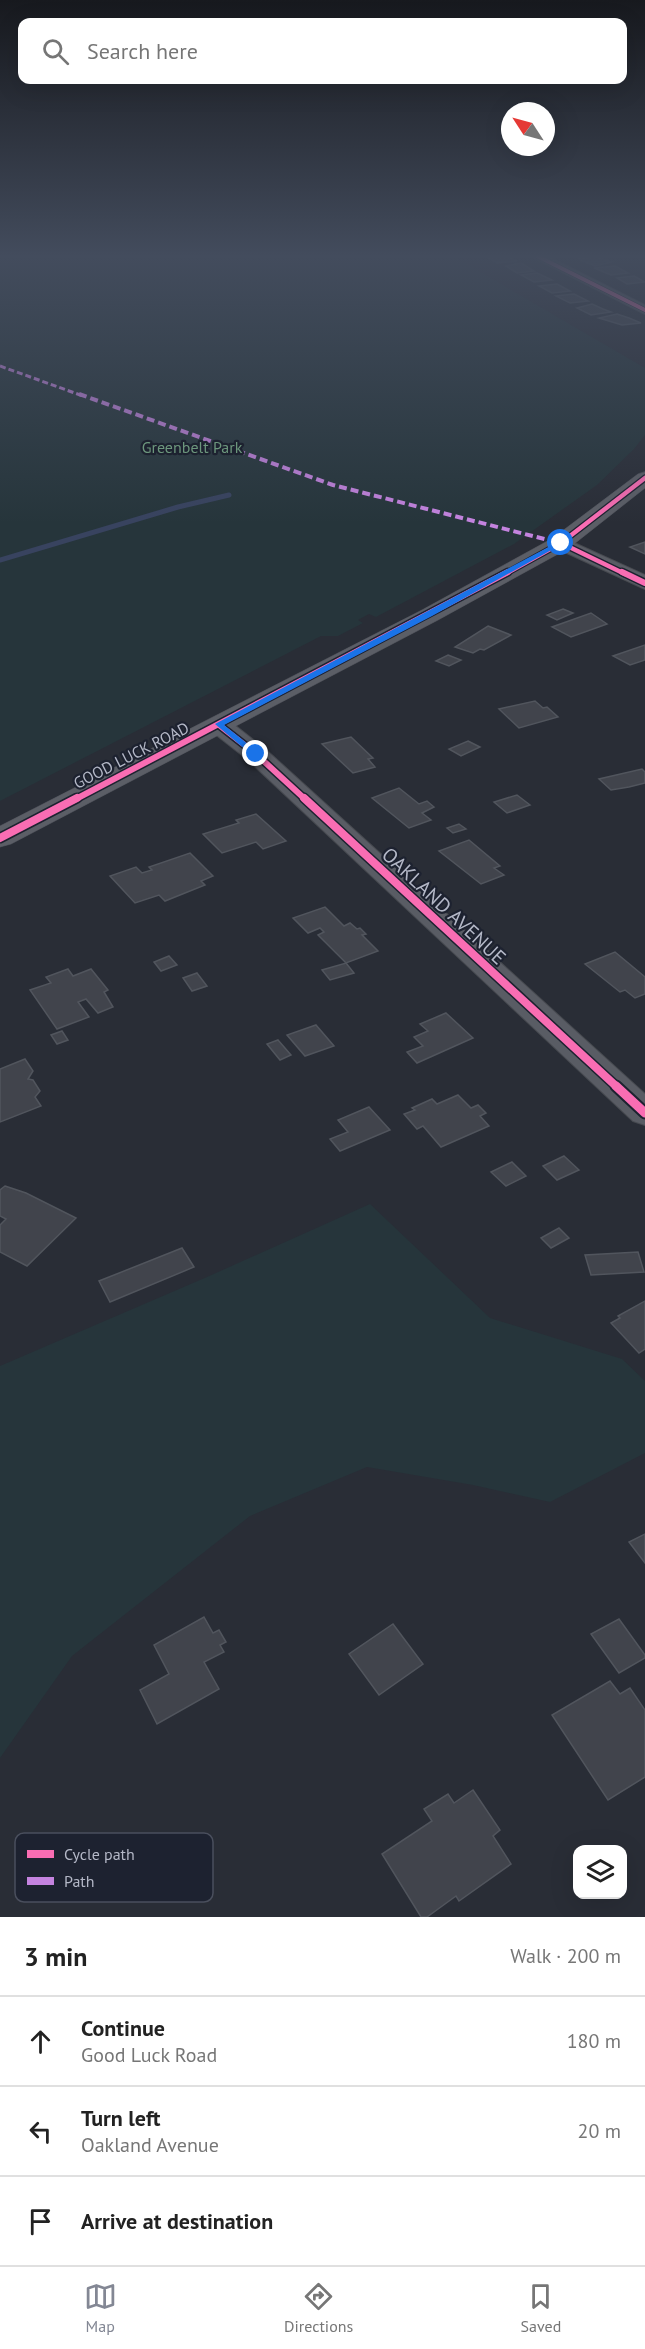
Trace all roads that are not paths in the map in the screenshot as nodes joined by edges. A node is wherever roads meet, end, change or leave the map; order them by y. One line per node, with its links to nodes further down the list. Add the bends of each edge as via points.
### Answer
1 (645, 478): 2 (main road, GOOD LUCK ROAD)
2 (561, 543): 3 (street); 4 (main road, GOOD LUCK ROAD)
3 (645, 583)
4 (219, 724): 5 (main road, GOOD LUCK ROAD); 6 (street, OAKLAND AVENUE)
5 (0, 838)
6 (645, 1113)

